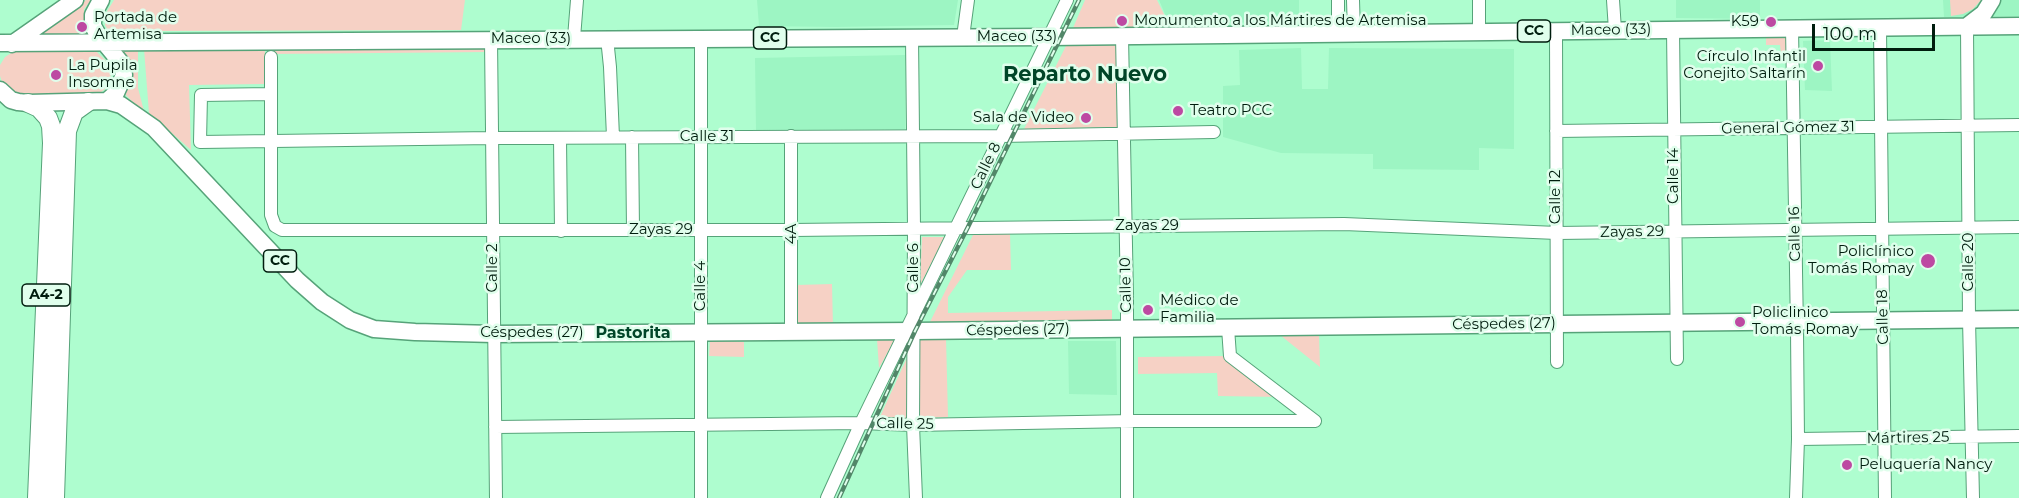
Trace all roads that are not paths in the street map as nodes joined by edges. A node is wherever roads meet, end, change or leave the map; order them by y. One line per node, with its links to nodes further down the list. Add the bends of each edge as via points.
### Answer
1 (75, 0): 29 (main road, via 40,25)
2 (101, 0): 30 (main road, via 93,15 93,26)
3 (577, 0): 25 (street)
4 (968, 0): 23 (street)
5 (1067, 0): 24 (street, Calle 8)
6 (1338, 0): 20 (street)
7 (1353, 0): 20 (street)
8 (1479, 0): 19 (street)
9 (1613, 0): 16 (street)
10 (1993, 0): 11 (main road, via 2002,14); 12 (main road); 13 (street)
11 (2019, 25): 13 (main road, Maceo (33) / CC)
12 (1967, 26): 13 (main road, Maceo (33) / CC); 15 (main road, Maceo (33) / CC); 38 (street, Calle 20)
13 (1993, 26)
14 (1792, 28): 15 (main road, Maceo (33) / CC); 17 (main road, Maceo (33) / CC); 40 (street, Calle 16)
15 (1880, 28): 41 (street, Calle 18)
16 (1615, 30): 17 (main road, Maceo (33) / CC); 18 (main road, Maceo (33) / CC)
17 (1673, 30): 42 (street, Calle 14)
18 (1556, 31): 19 (main road, Maceo (33) / CC); 43 (street, Calle 12)
19 (1479, 32): 20 (main road, Maceo (33) / CC)
20 (1346, 33): 21 (main road, Maceo (33) / CC)
21 (1122, 36): 24 (main road, Maceo (33) / CC); 44 (street, Calle 10)
22 (912, 37): 23 (main road, Maceo (33) / CC); 27 (main road, Maceo (33) / CC); 47 (street, Calle 6)
23 (963, 37): 24 (main road, Maceo (33) / CC)
24 (1049, 37): 48 (street, Calle 8)
25 (574, 38): 26 (main road, Maceo (33) / CC); 28 (main road, Maceo (33) / CC)
26 (607, 38): 27 (main road, Maceo (33) / CC); 49 (street)
27 (701, 38): 51 (street, Calle 4)
28 (491, 39): 30 (main road, Maceo (33) / CC); 52 (street, Calle 2)
29 (5, 42): 30 (main road, Maceo (33) / CC); 31 (main road)
30 (104, 43): 35 (main road, via 118,57 124,75 116,93)
31 (0, 53)
32 (271, 57): 34 (street)
33 (0, 90): 37 (main road, CC, via 11,100)
34 (271, 94): 54 (street); 54 (street, Calle 31, via 201,95 200,142)
35 (107, 101): 36 (main road, CC); 81 (main road, Céspedes (27) / CC, via 121,105 154,128 297,280 321,302 350,320 374,329)
36 (88, 102): 37 (main road, CC); 94 (highway, A4-2, via 74,112 67,131)
37 (28, 103): 93 (highway, A4-2, via 48,118 52,143)
38 (1969, 125): 39 (street, General Gómez 31); 41 (street, General Gómez 31); 60 (street, Calle 20)
39 (2019, 125)
40 (1793, 127): 41 (street, General Gómez 31); 42 (street, General Gómez 31); 64 (street, Calle 16)
41 (1881, 127): 59 (street, Calle 18)
42 (1674, 129): 43 (street, General Gómez 31); 67 (street, Calle 14)
43 (1556, 131): 68 (street, Calle 12)
44 (1124, 132): 45 (street, Calle 31); 48 (street, Calle 31); 55 (street, Calle 10)
45 (1214, 132)
46 (790, 136): 47 (street, Calle 31); 51 (street, Calle 31); 63 (street, 4A)
47 (912, 136): 48 (street, Calle 31); 58 (street, Calle 6)
48 (1001, 136): 56 (street, Calle 8)
49 (613, 137): 50 (street, Calle 31); 53 (street, Calle 31)
50 (632, 137): 51 (street, Calle 31); 61 (street)
51 (701, 137): 62 (street, Calle 4)
52 (492, 138): 53 (street, Calle 31); 54 (street, Calle 31); 65 (street, Calle 2)
53 (560, 138): 66 (street)
54 (270, 141): 65 (street, Zayas 29, via 271,215 275,226 282,230)
55 (1125, 226): 56 (street, Zayas 29); 68 (street, Zayas 29, via 1344,224); 77 (street, Calle 10)
56 (957, 227): 58 (street, Zayas 29); 69 (street, Calle 8)
57 (2019, 227): 60 (street, Zayas 29)
58 (914, 228): 63 (street, Zayas 29); 69 (street, Calle 6)
59 (1882, 228): 60 (street, Zayas 29); 64 (street, Zayas 29); 72 (street, Calle 18)
60 (1970, 228): 71 (street, Calle 20)
61 (633, 230): 62 (street, Zayas 29); 66 (street, Zayas 29)
62 (701, 230): 63 (street, Zayas 29); 80 (street, Calle 4)
63 (792, 230): 78 (street, 4A)
64 (1795, 230): 67 (street, Zayas 29); 73 (street, Calle 16)
65 (493, 231): 66 (street, Zayas 29); 81 (street, Calle 2)
66 (561, 231)
67 (1675, 231): 68 (street, Zayas 29); 74 (street, Calle 14)
68 (1557, 232): 75 (street, Calle 12)
69 (914, 314): 79 (street, Calle 8)
70 (2019, 318): 71 (main road, Céspedes (27) / CC)
71 (1969, 319): 72 (main road, Céspedes (27) / CC); 90 (street, Calle 20)
72 (1883, 320): 73 (main road, Céspedes (27) / CC); 91 (street, Calle 18)
73 (1797, 321): 74 (main road, Céspedes (27) / CC); 92 (street, Calle 16)
74 (1676, 322): 75 (main road, Céspedes (27) / CC); 82 (street, Calle 14)
75 (1557, 324): 76 (main road, Céspedes (27) / CC); 83 (street, Calle 12)
76 (1228, 328): 77 (main road, Céspedes (27) / CC); 84 (street, Calle 25, via 1230,356 1315,421)
77 (1127, 329): 79 (main road, Céspedes (27) / CC); 84 (street, Calle 10)
78 (791, 332): 79 (main road, Céspedes (27) / CC); 80 (main road, Céspedes (27) / CC)
79 (910, 332): 85 (street, Calle 8); 87 (street)
80 (701, 333): 81 (main road, Céspedes (27) / CC); 86 (street, Calle 4)
81 (494, 334): 88 (street, Calle 2)
82 (1677, 359)
83 (1557, 362)
84 (1127, 421): 87 (street, Calle 25); 99 (street, Calle 10)
85 (861, 423): 86 (street, Calle 25); 87 (street, Calle 25); 97 (street, Calle 8)
86 (701, 424): 88 (street, Calle 25); 96 (street, Calle 4)
87 (913, 425): 98 (street)
88 (495, 427): 95 (street, Calle 2)
89 (2019, 436): 90 (street, Mártires 25)
90 (1971, 437): 91 (street, Mártires 25); 102 (street, Calle 20)
91 (1884, 438): 92 (street, Mártires 25); 101 (street, Calle 18)
92 (1798, 439): 100 (street, Calle 16)
93 (37, 498)
94 (55, 498)
95 (496, 498)
96 (701, 498)
97 (826, 498)
98 (916, 498)
99 (1127, 498)
100 (1796, 498)
101 (1885, 498)
102 (1973, 498)

